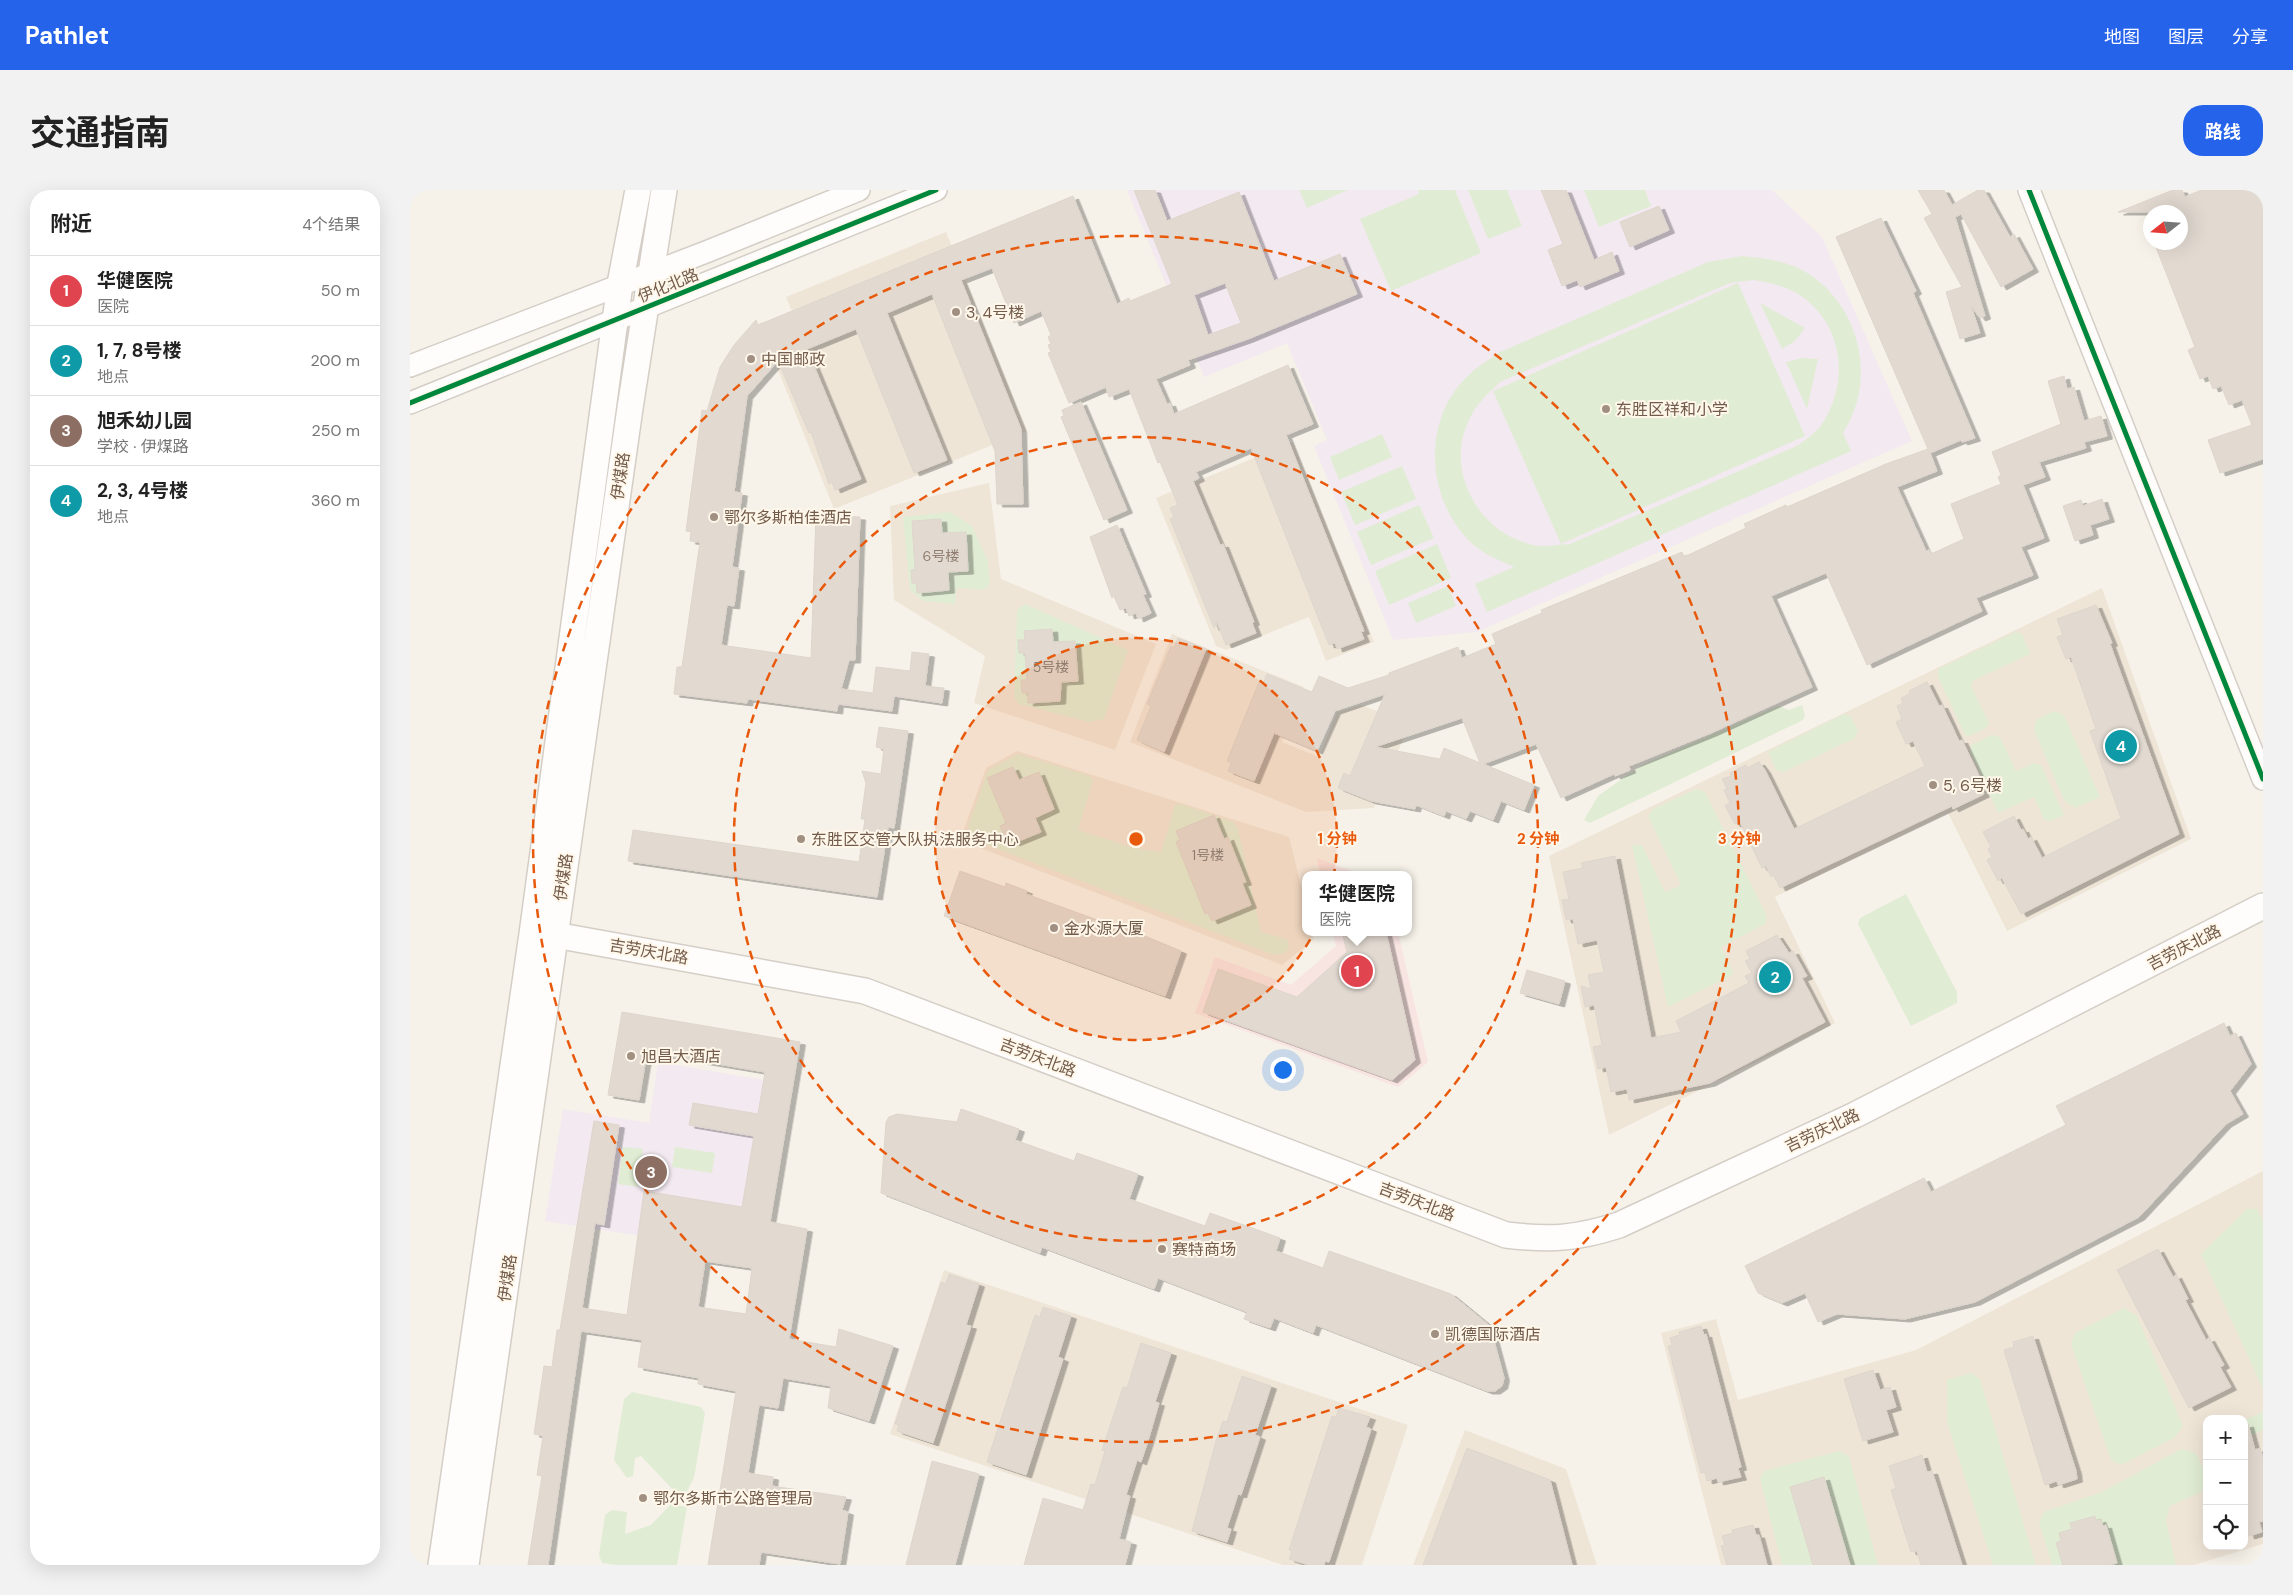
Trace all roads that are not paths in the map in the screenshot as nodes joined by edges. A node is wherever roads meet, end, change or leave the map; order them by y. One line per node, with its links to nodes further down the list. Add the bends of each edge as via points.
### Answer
1 (638, 190): 7 (main road, 伊煤路)
2 (664, 190): 6 (main road, 伊煤路)
3 (859, 190): 6 (street, 伊化北路)
4 (936, 190): 8 (street, 伊化北路)
5 (2029, 190): 12 (street)
6 (651, 272): 7 (street, 伊化北路); 8 (main road, 伊煤路)
7 (620, 284): 9 (main road, 伊煤路); 10 (street, 伊化北路)
8 (646, 307): 9 (street, 伊化北路); 14 (main road, 伊煤路)
9 (615, 320): 11 (street, 伊化北路); 14 (main road, 伊煤路)
10 (410, 366)
11 (410, 403)
12 (2263, 779)
13 (2263, 906): 14 (main road, 吉劳庆北路, via 1856,1115 1637,1217 1594,1234 1547,1240 1506,1235 865,991)
14 (543, 934): 15 (main road, 伊煤路); 16 (main road, 伊煤路)
15 (441, 1565)
16 (466, 1565)

